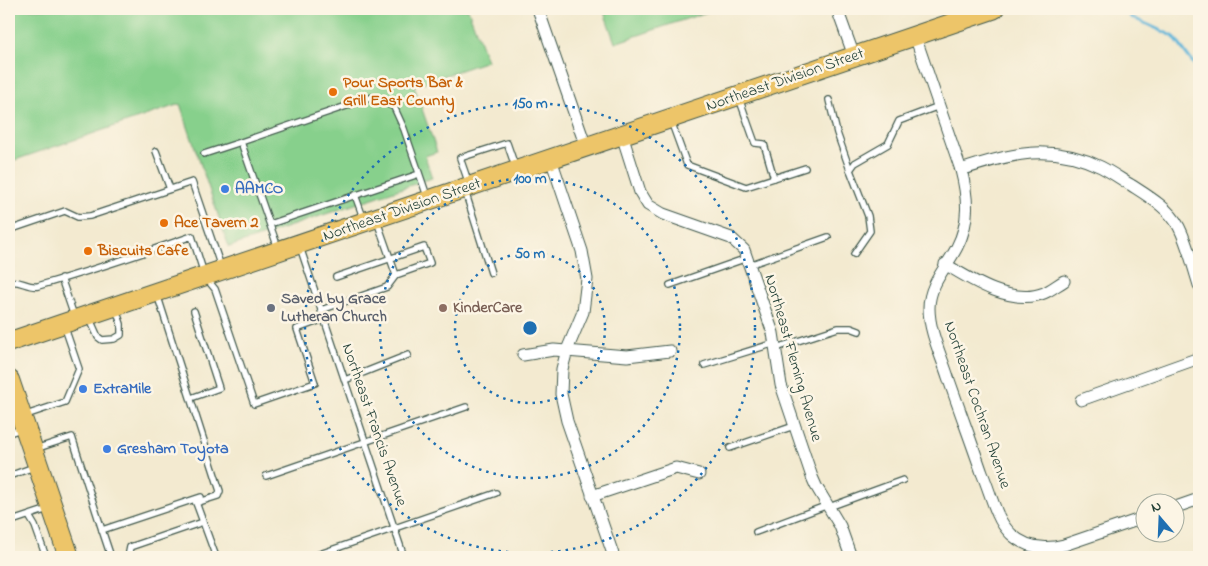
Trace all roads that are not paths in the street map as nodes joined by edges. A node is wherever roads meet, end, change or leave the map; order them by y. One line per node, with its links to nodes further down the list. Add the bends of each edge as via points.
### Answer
1 (538, 9): 12 (street)
2 (837, 9): 5 (street)
3 (990, 9): 4 (main road, Northeast Division Street)
4 (915, 36): 5 (main road, Northeast Division Street); 8 (street, Northeast Cochran Avenue)
5 (854, 56): 6 (main road, Northeast Division Street)
6 (738, 96): 9 (main road, Northeast Division Street); 21 (lane, via 755,143 764,144)
7 (828, 100): 17 (lane)
8 (939, 106): 17 (lane, via 899,121 888,144 855,163); 18 (street, Northeast Cochran Avenue)
9 (670, 119): 10 (main road, Northeast Division Street); 21 (lane, via 687,165 746,187)
10 (622, 135): 12 (main road, Northeast Division Street); 34 (street, Northeast Fleming Avenue, via 640,192 648,205 663,214 731,238 740,245)
11 (240, 142): 14 (lane); 20 (lane, via 374,97 394,107); 27 (lane)
12 (586, 148): 15 (main road, Northeast Division Street)
13 (156, 151): 23 (lane)
14 (204, 154)
15 (551, 159): 19 (main road, Northeast Division Street); 54 (street, via 582,251 586,279 583,312)
16 (805, 168): 21 (lane)
17 (850, 170): 32 (lane, via 868,216 870,231)
18 (961, 170): 35 (street, Northeast Cochran Avenue, via 968,209 965,229); 44 (street, via 1018,154 1044,152 1064,154 1103,168 1149,196 1171,216 1179,228)
19 (517, 171): 22 (main road, Northeast Division Street); 22 (lane, via 506,143 460,158)
20 (419, 174): 24 (lane); 25 (lane)
21 (774, 178)
22 (467, 188): 25 (main road, Northeast Division Street); 36 (lane)
23 (170, 189): 28 (lane, via 90,216 78,217 65,211); 37 (lane, via 192,182)
24 (355, 196): 26 (lane); 27 (lane)
25 (428, 201): 26 (main road, Northeast Division Street)
26 (370, 220): 30 (main road, Northeast Division Street); 33 (lane)
27 (270, 224): 31 (lane)
28 (9, 230)
29 (828, 236): 34 (lane)
30 (299, 245): 31 (main road, Northeast Division Street); 48 (lane, Northeast Francis Avenue)
31 (279, 252): 37 (main road, Northeast Division Street)
32 (854, 254)
33 (390, 258): 38 (lane); 38 (lane, via 424,247 430,263); 39 (lane)
34 (748, 261): 43 (lane); 53 (street, Northeast Fleming Avenue)
35 (945, 264): 41 (street, via 974,282 999,292 1023,296 1043,293); 88 (street, Northeast Cochran Avenue, via 929,297 931,326 998,516 1012,534)
36 (491, 273)
37 (214, 274): 40 (lane, via 192,236 83,274); 45 (main road, Northeast Division Street); 49 (lane, via 215,289 254,404 315,383 297,329)
38 (396, 275): 48 (lane, via 387,287)
39 (336, 277)
40 (61, 278): 42 (lane, via 35,287 14,280); 50 (lane)
41 (1064, 281)
42 (9, 282)
43 (670, 285)
44 (1199, 285)
45 (156, 292): 46 (main road, Northeast Division Street); 62 (lane)
46 (115, 306): 50 (main road, Northeast Division Street); 50 (lane, via 121,335 114,339 102,340)
47 (194, 310): 62 (lane, via 219,388)
48 (321, 310): 49 (lane, Northeast Francis Avenue)
49 (324, 319): 61 (lane, Northeast Francis Avenue)
50 (76, 320): 52 (main road, Northeast Division Street); 65 (lane, via 79,369 65,402)
51 (859, 331): 53 (lane, via 838,328)
52 (9, 342)
53 (776, 345): 59 (lane); 66 (street, Northeast Fleming Avenue, via 781,385)
54 (567, 350): 55 (street, via 627,356); 57 (street); 75 (street, via 561,394)
55 (670, 351)
56 (408, 355): 61 (lane)
57 (523, 355)
58 (1199, 358): 63 (street)
59 (704, 364)
60 (9, 380): 65 (highway)
61 (344, 380): 67 (lane, Northeast Francis Avenue)
62 (191, 398): 77 (lane, via 220,490 218,496)
63 (1081, 400)
64 (466, 407): 67 (lane)
65 (18, 426): 69 (highway)
66 (794, 426): 68 (lane); 79 (street, Northeast Fleming Avenue, via 816,486)
67 (365, 442): 72 (lane); 85 (lane, Northeast Francis Avenue)
68 (730, 448)
69 (35, 458): 71 (lane); 80 (highway); 86 (lane, via 72,437)
70 (699, 474): 75 (street, via 676,468)
71 (9, 476)
72 (266, 476)
73 (902, 480): 79 (lane)
74 (496, 493): 85 (lane)
75 (592, 496): 96 (street)
76 (1199, 499): 78 (street)
77 (197, 500): 84 (lane); 86 (lane)
78 (1186, 504)
79 (829, 506): 87 (lane); 97 (street, Northeast Fleming Avenue)
80 (52, 508): 81 (lane); 90 (highway)
81 (29, 516): 83 (lane); 89 (lane)
82 (1136, 520): 88 (street, via 1053,548)
83 (9, 522)
84 (203, 522): 92 (lane, via 130,547); 93 (lane)
85 (394, 528): 94 (lane); 95 (lane, Northeast Francis Avenue)
86 (102, 530): 91 (lane)
87 (756, 532)
88 (1031, 546): 98 (street)
89 (46, 557)
90 (68, 557)
91 (111, 557)
92 (128, 557)
93 (216, 557)
94 (311, 557)
95 (404, 557)
96 (614, 557)
97 (851, 557)
98 (1027, 557)

